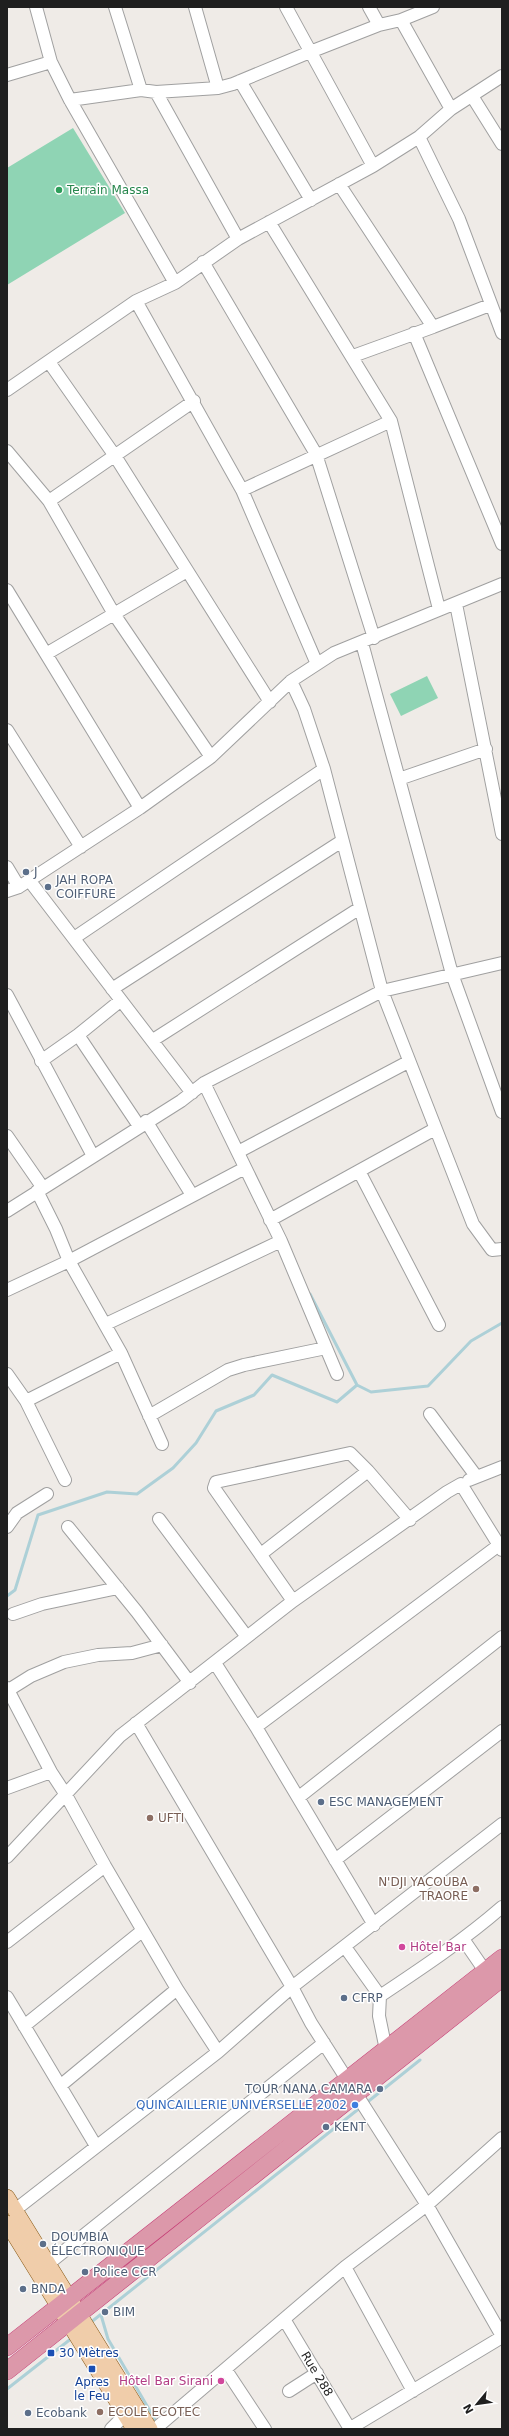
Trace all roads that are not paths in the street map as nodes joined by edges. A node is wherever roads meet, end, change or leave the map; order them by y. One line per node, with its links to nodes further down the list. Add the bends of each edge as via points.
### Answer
1 (36, 7): 10 (street)
2 (115, 7): 15 (street)
3 (195, 7): 14 (street)
4 (286, 7): 9 (street)
5 (369, 7): 8 (street)
6 (433, 7): 7 (street)
7 (401, 20): 8 (street); 19 (street)
8 (379, 26): 9 (street)
9 (310, 52): 13 (street); 22 (street)
10 (51, 62): 11 (street); 18 (street)
11 (9, 70)
12 (502, 76): 17 (street)
13 (240, 81): 14 (street); 24 (street)
14 (218, 88): 16 (street)
15 (141, 90): 16 (street); 18 (street)
16 (156, 92): 26 (street)
17 (472, 96): 19 (street); 21 (street)
18 (70, 100): 28 (street)
19 (451, 109): 20 (street)
20 (419, 137): 22 (street); 30 (street, via 458,219)
21 (502, 144)
22 (373, 166): 23 (street)
23 (339, 184): 24 (street); 31 (street)
24 (311, 200): 25 (street)
25 (269, 222): 26 (street); 34 (street)
26 (238, 239): 27 (street)
27 (204, 262): 28 (street); 40 (street)
28 (175, 283): 29 (street)
29 (136, 301): 35 (street); 37 (street)
30 (490, 305): 31 (street); 33 (street)
31 (434, 327): 32 (street)
32 (414, 333): 34 (street); 44 (street)
33 (502, 333)
34 (353, 356): 38 (street)
35 (49, 362): 36 (street); 41 (street)
36 (7, 390)
37 (194, 401): 41 (street); 42 (street)
38 (391, 421): 40 (street); 49 (street)
39 (7, 451): 43 (street)
40 (316, 454): 42 (street); 51 (street)
41 (115, 456): 43 (street); 45 (street)
42 (242, 490): 54 (street)
43 (49, 501): 50 (street)
44 (502, 544)
45 (187, 571): 50 (street); 56 (street)
46 (502, 584): 48 (street)
47 (7, 590): 53 (street)
48 (456, 604): 49 (street); 58 (street)
49 (439, 609): 51 (street)
50 (114, 614): 53 (street); 59 (street)
51 (374, 638): 52 (street)
52 (362, 643): 54 (street, via 334,653); 61 (street)
53 (46, 654): 62 (street)
54 (317, 664): 55 (street)
55 (291, 681): 56 (street); 60 (street, via 304,709)
56 (270, 702): 59 (street)
57 (7, 730): 65 (street)
58 (486, 749): 61 (street); 63 (street)
59 (211, 757): 62 (street)
60 (324, 769): 64 (street); 70 (street)
61 (399, 779): 72 (street)
62 (140, 808): 65 (street)
63 (502, 834)
64 (342, 841): 69 (street); 73 (street)
65 (81, 847): 67 (street)
66 (7, 867): 68 (street)
67 (29, 880): 68 (street); 70 (street)
68 (13, 889)
69 (360, 908): 74 (street); 78 (street)
70 (74, 938): 73 (street)
71 (502, 963): 72 (street)
72 (452, 974): 74 (street); 83 (street)
73 (112, 989): 76 (street)
74 (382, 991): 80 (street); 81 (street)
75 (7, 995): 79 (street)
76 (120, 1001): 77 (street); 78 (street)
77 (78, 1035): 79 (street); 84 (street)
78 (153, 1040): 82 (street)
79 (41, 1061): 88 (street)
80 (408, 1062): 85 (street); 87 (street)
81 (204, 1083): 82 (street); 87 (street)
82 (192, 1093): 84 (street)
83 (502, 1112)
84 (143, 1124): 88 (street); 92 (street)
85 (435, 1129): 90 (street); 96 (street, via 473,1224 487,1246 492,1250)
86 (7, 1136): 91 (street)
87 (238, 1152): 89 (street)
88 (93, 1156): 91 (street)
89 (245, 1168): 92 (street); 94 (street)
90 (359, 1171): 94 (street); 100 (street)
91 (40, 1190): 93 (street); 97 (street)
92 (192, 1195): 97 (street)
93 (9, 1205)
94 (270, 1220): 95 (street)
95 (281, 1241): 99 (street); 101 (street)
96 (502, 1249)
97 (69, 1261): 98 (street); 99 (street)
98 (7, 1290)
99 (106, 1324): 102 (street)
100 (439, 1325)
101 (326, 1348): 104 (street); 107 (street, via 228,1370)
102 (121, 1353): 105 (street); 107 (street)
103 (7, 1374): 105 (street)
104 (337, 1374)
105 (26, 1401): 112 (street)
106 (430, 1414): 111 (street)
107 (149, 1416): 108 (street)
108 (162, 1444)
109 (502, 1467): 111 (street)
110 (368, 1471): 117 (street); 120 (street); 120 (street, via 350,1453 216,1482 214,1488)
111 (476, 1476): 113 (street)
112 (65, 1480)
113 (461, 1484): 117 (street); 119 (street)
114 (47, 1494): 116 (street)
115 (159, 1519): 124 (street)
116 (8, 1520)
117 (410, 1520): 122 (street)
118 (68, 1527): 121 (street)
119 (501, 1547): 131 (street)
120 (261, 1554): 122 (street)
121 (118, 1588): 123 (street, via 42,1604); 126 (street)
122 (293, 1601): 124 (street)
123 (13, 1614)
124 (247, 1637): 127 (street)
125 (502, 1637): 136 (street)
126 (162, 1645): 128 (street); 129 (street, via 132,1653 98,1655 64,1662)
127 (215, 1664): 128 (street); 131 (street)
128 (190, 1683): 130 (street)
129 (7, 1690): 133 (street)
130 (136, 1723): 135 (street, via 120,1736); 150 (street)
131 (256, 1726): 136 (street)
132 (502, 1731): 139 (street)
133 (51, 1772): 134 (street); 135 (street)
134 (7, 1788)
135 (66, 1795): 138 (street); 140 (street)
136 (299, 1797): 139 (street)
137 (502, 1824): 142 (street)
138 (7, 1857)
139 (335, 1860): 142 (street)
140 (105, 1866): 143 (street); 145 (street)
141 (502, 1907): 144 (street)
142 (374, 1925): 146 (street)
143 (142, 1931): 151 (street); 154 (street)
144 (463, 1938): 148 (street); 152 (street)
145 (7, 1942)
146 (345, 1947): 150 (street); 152 (street)
147 (502, 1958): 148 (highway)
148 (485, 1972): 156 (highway)
149 (502, 1978): 159 (highway)
150 (292, 1987): 155 (street); 157 (street)
151 (177, 1989): 157 (street); 158 (street)
152 (380, 1996): 156 (street, via 379,2016)
153 (7, 1997): 154 (street)
154 (24, 2026): 158 (street)
155 (324, 2043): 159 (street); 166 (street)
156 (386, 2050): 159 (highway)
157 (218, 2052): 161 (street)
158 (60, 2086): 161 (street)
159 (353, 2086): 163 (street); 168 (highway); 169 (highway)
160 (502, 2139): 163 (street)
161 (96, 2146): 164 (street)
162 (7, 2197): 164 (main road)
163 (427, 2205): 167 (street); 171 (street)
164 (15, 2210): 166 (main road)
165 (7, 2223): 168 (main road)
166 (48, 2264): 168 (main road)
167 (345, 2267): 170 (street); 177 (street)
168 (64, 2302): 169 (main road); 172 (highway)
169 (74, 2318): 174 (highway); 178 (main road)
170 (284, 2319): 173 (street); 175 (street, Rue 288)
171 (502, 2337): 177 (street)
172 (7, 2347)
173 (226, 2370): 182 (street); 183 (street)
174 (7, 2371)
175 (317, 2373): 176 (street); 184 (street, Rue 288)
176 (289, 2390)
177 (413, 2391): 184 (street)
178 (131, 2410): 179 (street); 180 (main road); 181 (main road)
179 (111, 2429)
180 (134, 2429)
181 (150, 2429)
182 (155, 2429)
183 (265, 2429)
184 (350, 2429)

